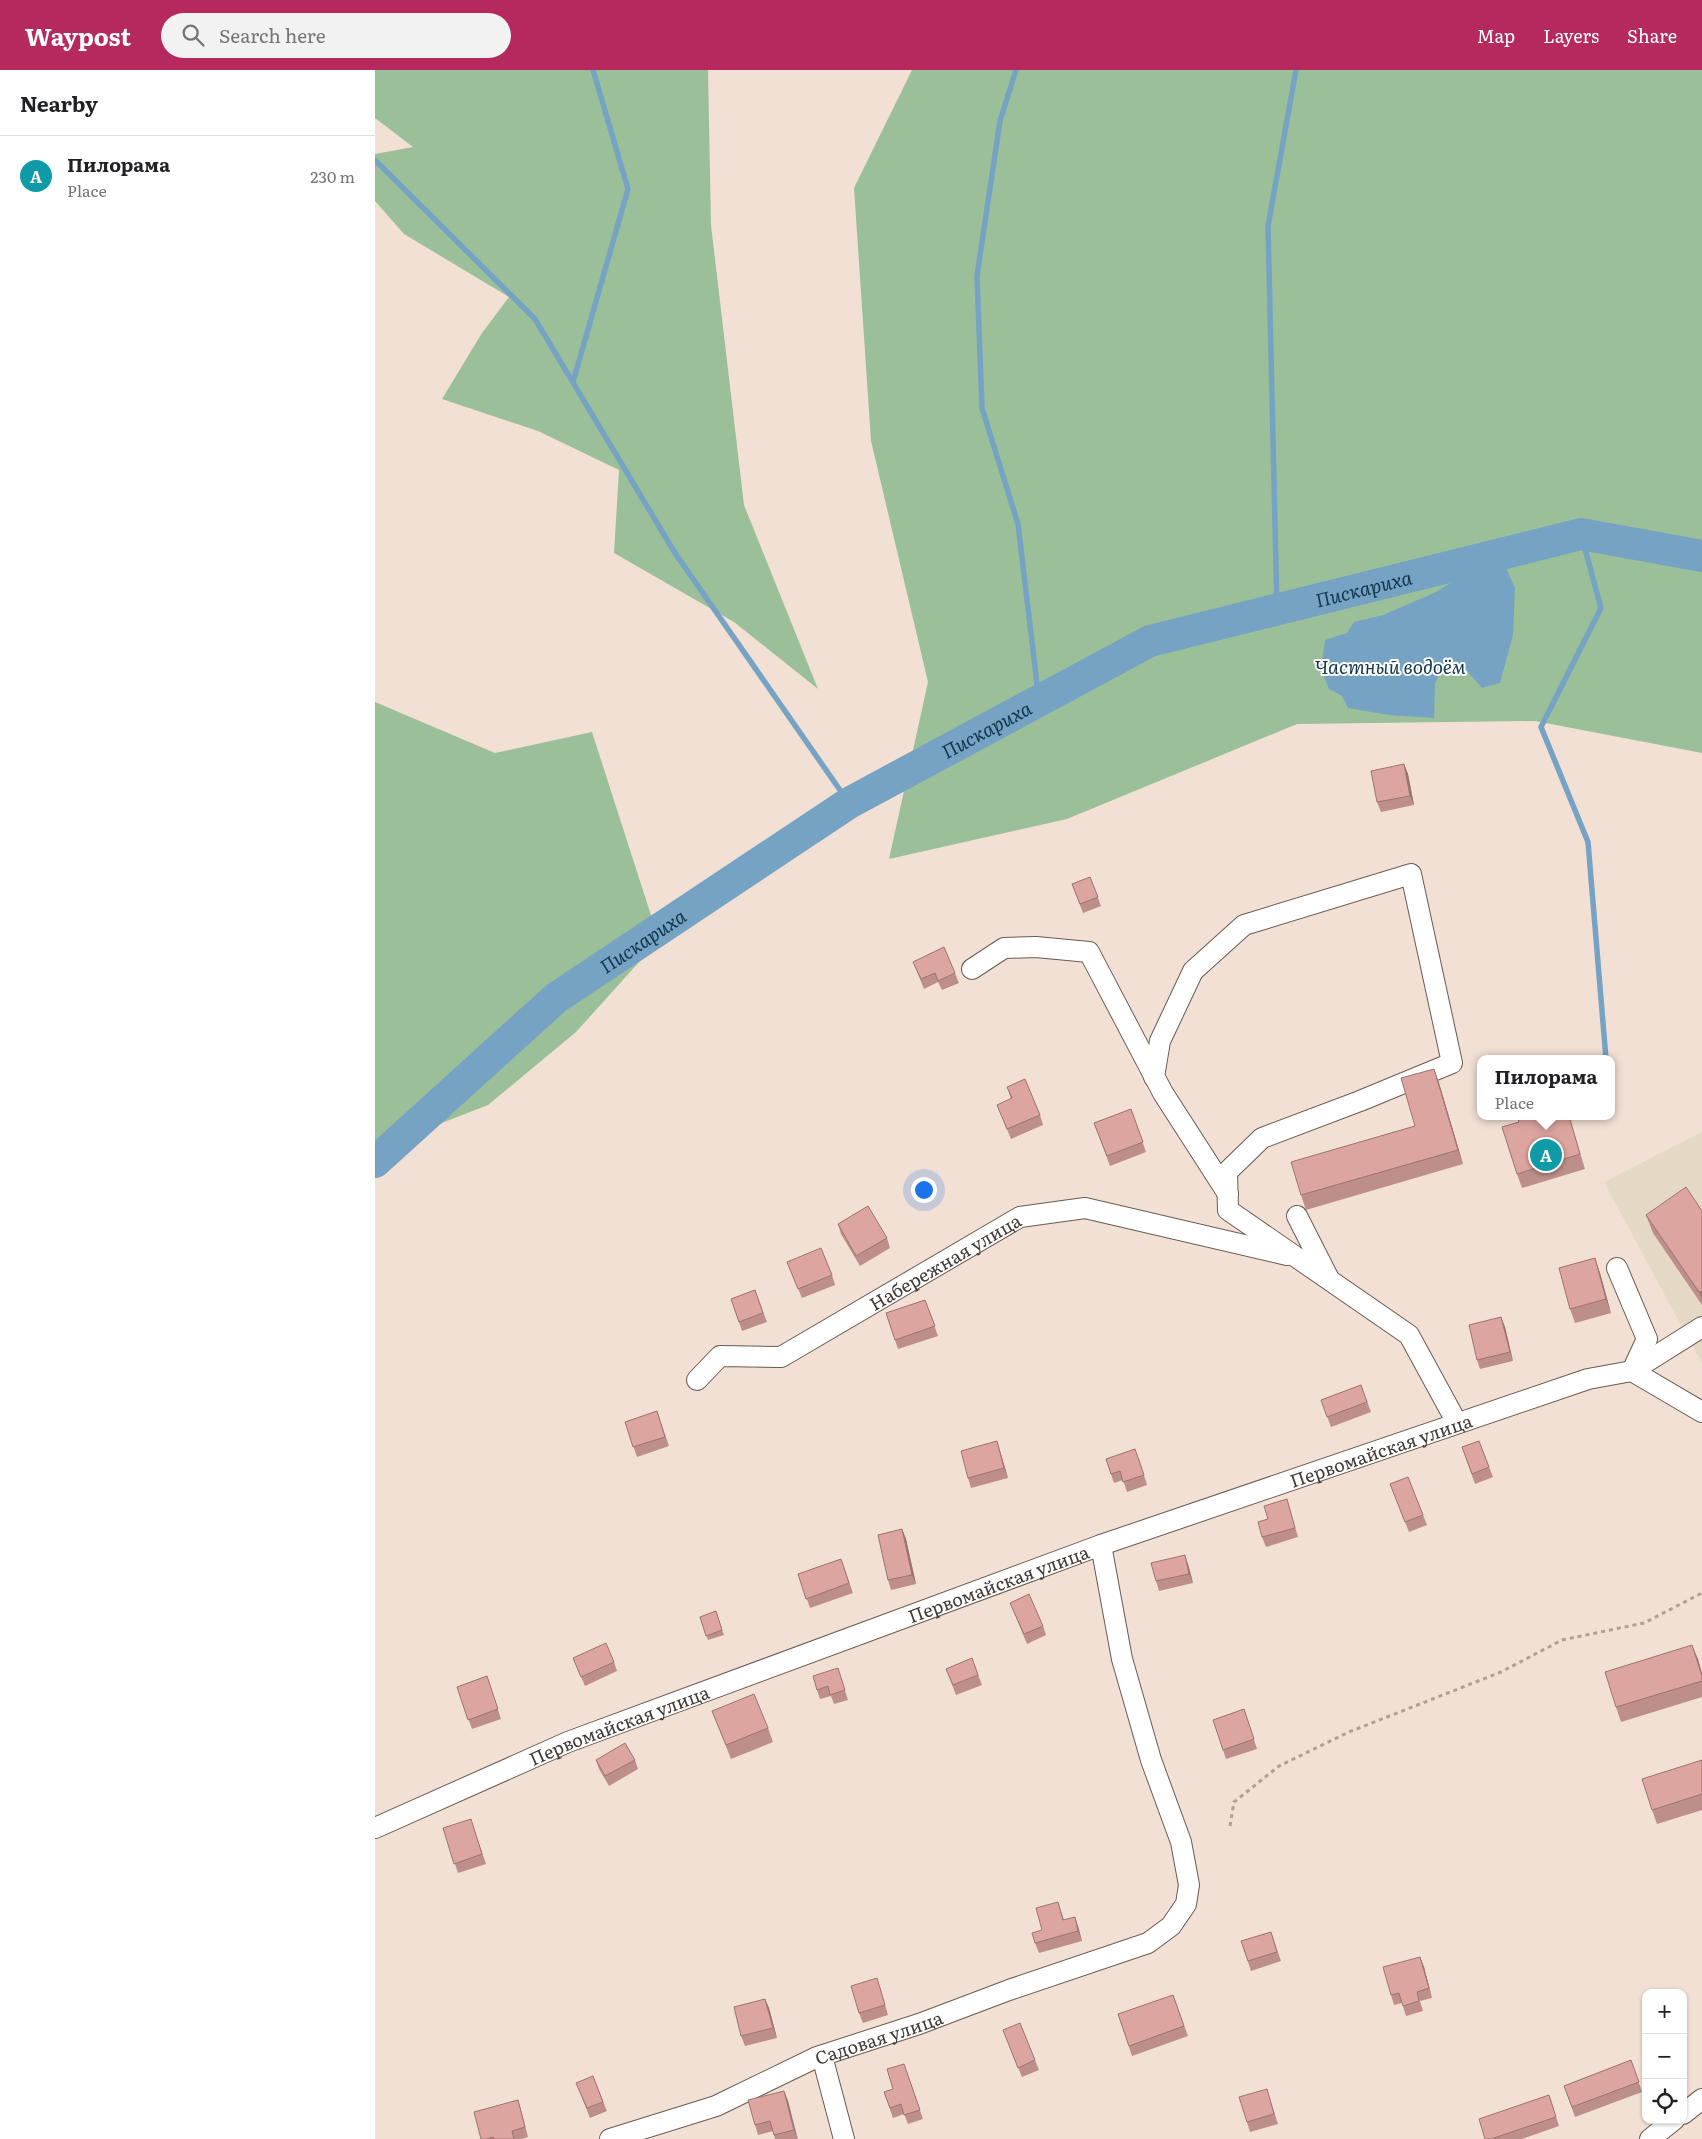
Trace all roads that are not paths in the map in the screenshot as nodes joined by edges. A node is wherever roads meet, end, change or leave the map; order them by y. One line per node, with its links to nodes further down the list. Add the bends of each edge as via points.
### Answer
1 (972, 969): 2 (street, via 1004,948 1036,947 1089,952)
2 (1154, 1077): 3 (street); 3 (street, via 1160,1042 1193,971 1244,925 1411,874 1452,1063 1262,1138 1227,1172)
3 (1227, 1194): 5 (street, via 1228,1210)
4 (1297, 1216): 7 (street)
5 (1299, 1258): 7 (street); 10 (street, Набережная улица, via 1085,1208 1020,1217 781,1357 720,1356)
6 (1617, 1268): 9 (street, via 1647,1339)
7 (1329, 1279): 12 (street, via 1409,1335)
8 (1702, 1327): 9 (street)
9 (1632, 1371): 11 (street); 12 (street, Первомайская улица, via 1587,1379)
10 (697, 1380)
11 (1702, 1412)
12 (1457, 1423): 13 (street, Первомайская улица)
13 (1101, 1545): 14 (street, Первомайская улица, via 568,1742); 15 (street, Садовая улица, via 1122,1659 1151,1760 1181,1842 1189,1885 1186,1904 1171,1926 1148,1943)
14 (375, 1828)
15 (822, 2056): 19 (street, Садовая улица, via 715,2106); 20 (street)
16 (1702, 2099): 17 (street)
17 (1687, 2111)
18 (1670, 2124): 21 (street)
19 (610, 2139)
20 (844, 2139)
21 (1650, 2139)

